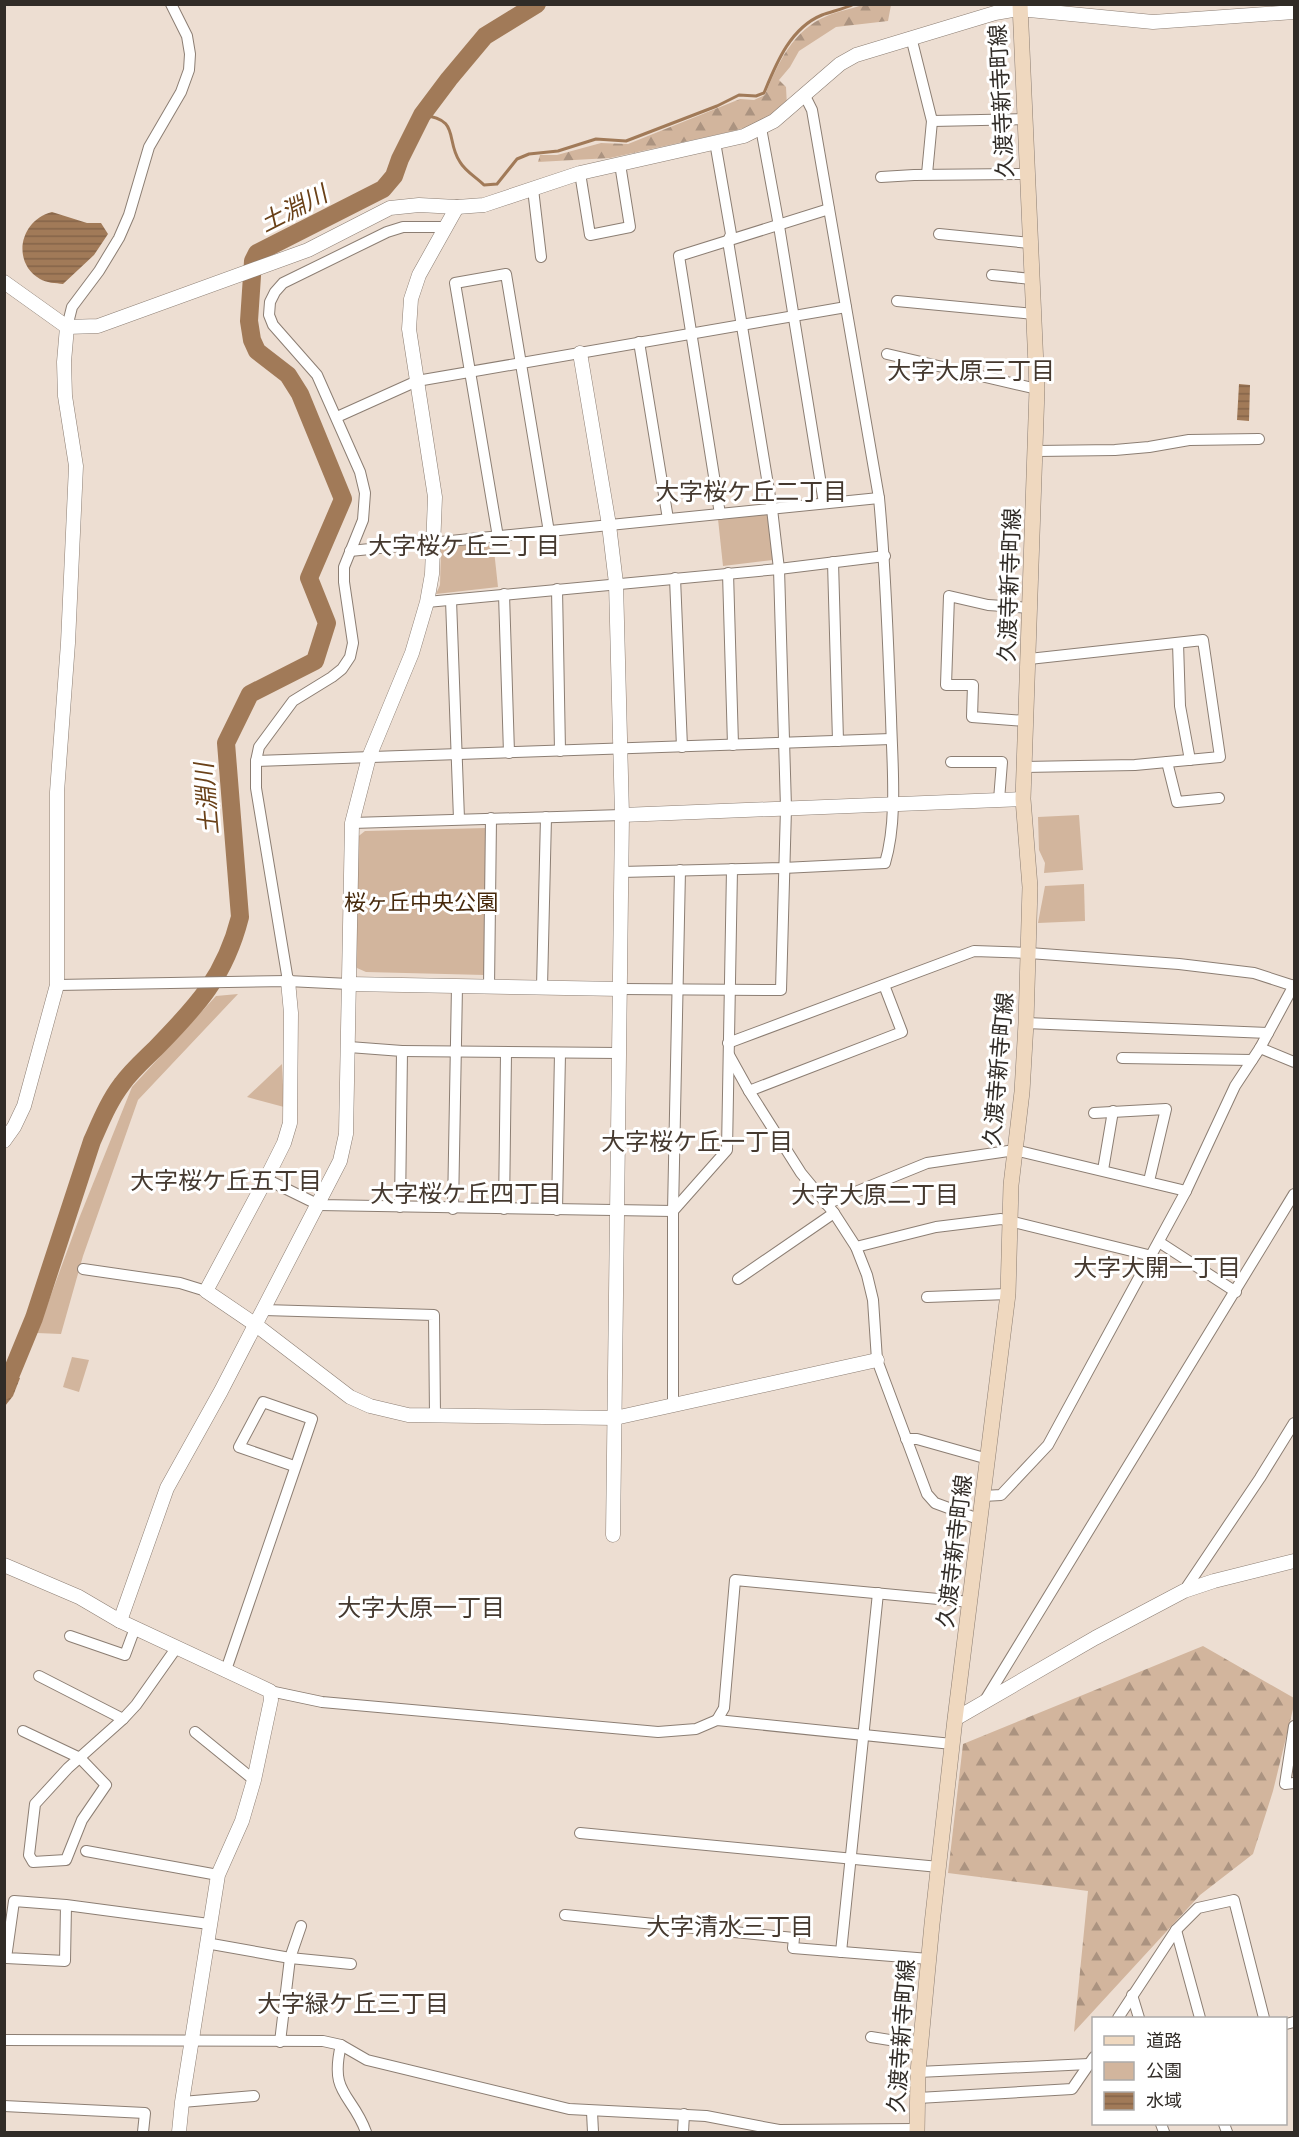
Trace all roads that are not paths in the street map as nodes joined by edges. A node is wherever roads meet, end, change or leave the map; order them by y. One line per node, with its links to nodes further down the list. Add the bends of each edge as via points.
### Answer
1 (171, 4): 32 (street, via 187,36 189,70 181,92 149,147 119,238 72,307)
2 (1020, 7): 3 (street, via 1153,22); 4 (street); 6 (main road, 久渡寺新寺町線)
3 (1294, 12)
4 (911, 37): 5 (street, via 840,64); 7 (street)
5 (805, 96): 8 (street); 17 (street, via 812,110)
6 (1025, 119): 7 (street); 13 (main road, 久渡寺新寺町線)
7 (932, 121): 12 (street)
8 (761, 128): 9 (street); 18 (street)
9 (715, 142): 10 (street); 21 (street, via 731,234)
10 (620, 164): 11 (street); 11 (street, via 630,227 590,235)
11 (580, 173): 15 (street)
12 (927, 174): 13 (street); 14 (street)
13 (1028, 174): 22 (main road, 久渡寺新寺町線)
14 (881, 177)
15 (533, 189): 16 (street, via 484,205); 23 (street)
16 (457, 207): 19 (street); 32 (street, via 390,208 308,250 259,269 98,326)
17 (829, 208): 18 (street); 28 (street)
18 (779, 226): 21 (street); 30 (street)
19 (445, 227): 39 (street, via 419,275 411,299 409,329); 41 (street, via 403,227 387,232 283,284 275,292 269,315 273,325 317,375)
20 (939, 234): 22 (street)
21 (728, 241): 31 (street); 33 (street, via 679,256)
22 (1030, 243): 25 (main road, 久渡寺新寺町線)
23 (541, 257)
24 (992, 275): 25 (street)
25 (1032, 279): 29 (main road, 久渡寺新寺町線)
26 (4, 282): 32 (street)
27 (897, 301): 29 (street)
28 (846, 307): 30 (street); 44 (street)
29 (1034, 314): 40 (main road, 久渡寺新寺町線)
30 (793, 316): 31 (street); 45 (street)
31 (740, 324): 33 (street); 46 (street)
32 (67, 327): 100 (street, via 65,396 76,466 57,792)
33 (690, 333): 34 (street); 47 (street)
34 (639, 342): 35 (street); 48 (street)
35 (580, 353): 37 (street); 49 (street)
36 (887, 354): 40 (street)
37 (521, 363): 38 (street); 38 (street, via 506,274 455,283); 50 (street)
38 (469, 372): 39 (street); 51 (street)
39 (417, 381): 41 (street); 52 (street, via 435,497)
40 (1038, 389): 43 (main road, 久渡寺新寺町線)
41 (337, 417): 53 (street, via 365,493 363,520)
42 (1259, 440): 43 (street, via 1189,440 1115,450)
43 (1037, 451): 64 (main road, 久渡寺新寺町線)
44 (879, 498): 45 (street); 54 (street)
45 (824, 503): 46 (street)
46 (772, 509): 47 (street); 56 (street)
47 (720, 514): 48 (street)
48 (668, 519): 49 (street)
49 (609, 525): 50 (street); 59 (street)
50 (549, 532): 51 (street)
51 (498, 537): 52 (street)
52 (435, 543): 53 (street); 63 (street)
53 (350, 551): 79 (street, via 344,567 353,643 350,657 332,677 292,701 259,747)
54 (885, 556): 55 (street); 68 (street)
55 (833, 562): 56 (street); 69 (street)
56 (779, 569): 57 (street); 70 (street)
57 (728, 573): 58 (street); 71 (street)
58 (675, 578): 59 (street); 72 (street)
59 (616, 583): 60 (street); 73 (street)
60 (556, 589): 61 (street); 74 (street)
61 (504, 594): 62 (street); 75 (street)
62 (451, 600): 63 (street); 76 (street)
63 (427, 602): 77 (street, via 412,653)
64 (1031, 608): 66 (main road, 久渡寺新寺町線); 67 (street, via 988,605 949,596 946,685 973,685 972,717)
65 (1178, 643): 66 (street); 78 (street, via 1180,706); 78 (street, via 1203,640 1220,758)
66 (1029, 660): 67 (main road, 久渡寺新寺町線)
67 (1026, 722): 82 (main road, 久渡寺新寺町線)
68 (891, 739): 69 (street); 86 (street)
69 (838, 741): 70 (street)
70 (784, 743): 71 (street); 87 (street)
71 (733, 745): 72 (street)
72 (682, 747): 73 (street)
73 (620, 749): 74 (street); 88 (street)
74 (560, 751): 75 (street)
75 (509, 753): 76 (street)
76 (457, 755): 77 (street); 91 (street)
77 (369, 757): 79 (street); 92 (street)
78 (1190, 760): 81 (street)
79 (256, 761): 98 (street, via 256,788)
80 (951, 762): 85 (street, via 1002,762)
81 (1167, 762): 82 (street); 83 (street, via 1177,802)
82 (1024, 767): 84 (main road, 久渡寺新寺町線)
83 (1218, 798)
84 (1023, 799): 85 (street); 97 (main road, 久渡寺新寺町線, via 1030,887)
85 (999, 800): 86 (street)
86 (892, 804): 87 (street); 93 (street, via 885,863)
87 (786, 808): 88 (street); 93 (street)
88 (622, 814): 89 (street); 96 (street)
89 (546, 817): 90 (street); 105 (street)
90 (490, 818): 91 (street); 104 (street)
91 (459, 819): 92 (street)
92 (352, 823): 99 (street)
93 (783, 868): 94 (street); 108 (street, via 781,990)
94 (732, 869): 95 (street); 108 (street)
95 (680, 870): 96 (street); 107 (street)
96 (621, 872): 106 (street)
97 (1029, 953): 101 (street, via 974,951); 103 (street, via 1221,968 1254,973); 109 (main road, 久渡寺新寺町線)
98 (288, 981): 99 (street); 100 (street); 128 (street, via 290,1123)
99 (349, 984): 102 (street); 111 (street)
100 (57, 985): 125 (street, via 24,1106)
101 (884, 985): 112 (street); 122 (street, via 902,1032)
102 (457, 986): 104 (street); 115 (street)
103 (1294, 986): 110 (street)
104 (489, 987): 105 (street)
105 (542, 987): 106 (street)
106 (621, 989): 107 (street); 118 (street)
107 (678, 989): 108 (street); 139 (street)
108 (729, 990): 112 (street)
109 (1026, 1023): 110 (street); 126 (main road, 久渡寺新寺町線)
110 (1268, 1033): 113 (street)
111 (349, 1047): 114 (street); 133 (street, via 346,1134 340,1161)
112 (728, 1047): 122 (street); 139 (street, via 728,1150)
113 (1260, 1047): 120 (street); 121 (street)
114 (402, 1051): 115 (street); 134 (street)
115 (454, 1052): 116 (street); 135 (street)
116 (506, 1053): 117 (street); 136 (street)
117 (560, 1053): 118 (street); 137 (street)
118 (618, 1053): 138 (street)
119 (1122, 1058): 120 (street)
120 (1252, 1060): 130 (street, via 1234,1086)
121 (1294, 1062)
122 (749, 1091): 132 (street)
123 (1113, 1111): 124 (street); 127 (street); 129 (street, via 1166,1109)
124 (1094, 1113)
125 (4, 1140)
126 (1015, 1150): 127 (street); 132 (street, via 927,1163); 141 (main road, 久渡寺新寺町線)
127 (1103, 1170): 129 (street)
128 (266, 1179): 133 (street); 147 (street)
129 (1149, 1181): 130 (street)
130 (1186, 1191): 142 (street)
131 (1294, 1194): 148 (street)
132 (825, 1204): 140 (street)
133 (319, 1205): 134 (street); 151 (street)
134 (400, 1207): 135 (street)
135 (453, 1209): 136 (street)
136 (504, 1209): 137 (street)
137 (557, 1210): 138 (street)
138 (617, 1211): 139 (street); 156 (street)
139 (673, 1211): 154 (street)
140 (834, 1213): 143 (street); 146 (street)
141 (1010, 1222): 143 (street, via 936,1227); 144 (street); 149 (main road, 久渡寺新寺町線)
142 (1160, 1242): 144 (street); 148 (street)
143 (856, 1247): 153 (street, via 873,1300)
144 (1152, 1256): 161 (street, via 1048,1445 1001,1495)
145 (83, 1269): 147 (street, via 180,1283)
146 (738, 1279)
147 (206, 1291): 152 (street)
148 (1236, 1292): 176 (street)
149 (1008, 1294): 150 (street); 159 (main road, 久渡寺新寺町線)
150 (927, 1297)
151 (264, 1310): 152 (street); 155 (street, via 434,1315)
152 (256, 1325): 155 (street, via 350,1396 389,1412); 169 (street, via 167,1488)
153 (877, 1359): 154 (street); 158 (street)
154 (674, 1405): 156 (street)
155 (435, 1416): 156 (street)
156 (615, 1418): 163 (street)
157 (1294, 1423): 166 (street)
158 (906, 1439): 159 (street); 162 (street, via 927,1494 935,1503)
159 (988, 1459): 161 (main road, 久渡寺新寺町線)
160 (294, 1466): 160 (street, via 240,1447 263,1402 312,1419); 173 (street)
161 (984, 1496): 162 (main road, 久渡寺新寺町線)
162 (981, 1520): 168 (main road, 久渡寺新寺町線)
163 (613, 1535)
164 (1294, 1561): 166 (street)
165 (4, 1565): 169 (street, via 79,1597)
166 (1184, 1591): 176 (street)
167 (878, 1593): 168 (street); 179 (street, via 735,1580 724,1708); 183 (street)
168 (970, 1602): 178 (main road, 久渡寺新寺町線)
169 (120, 1621): 170 (street)
170 (135, 1628): 171 (street, via 125,1655); 172 (street)
171 (70, 1636)
172 (177, 1647): 173 (street); 177 (street)
173 (226, 1670): 175 (street)
174 (39, 1676): 177 (street)
175 (270, 1691): 179 (street, via 322,1702 658,1732 696,1729); 186 (street)
176 (984, 1703): 178 (street)
177 (123, 1719): 185 (street)
178 (955, 1719): 184 (main road, 久渡寺新寺町線)
179 (717, 1720): 183 (street)
180 (1294, 1726): 187 (street, via 1285,1784)
181 (23, 1731): 185 (street)
182 (195, 1732): 186 (street)
183 (863, 1735): 184 (street); 190 (street)
184 (952, 1744): 191 (main road, 久渡寺新寺町線)
185 (80, 1758): 185 (street, via 35,1804 29,1855 33,1862 66,1860 82,1820 106,1785)
186 (254, 1780): 192 (street, via 242,1821)
187 (1294, 1783)
188 (580, 1833): 190 (street)
189 (86, 1851): 192 (street)
190 (851, 1859): 191 (street); 199 (street)
191 (939, 1867): 201 (main road, 久渡寺新寺町線)
192 (218, 1875): 195 (street)
193 (66, 1905): 193 (street, via 65,1961 6,1958 14,1901); 195 (street)
194 (565, 1915): 199 (street, via 794,1938 793,1948)
195 (209, 1924): 198 (street)
196 (301, 1926): 200 (street)
197 (1176, 1930): 203 (street); 206 (street); 207 (street, via 1198,1908 1234,1900)
198 (206, 1944): 200 (street); 210 (street)
199 (841, 1952): 201 (street)
200 (290, 1958): 202 (street); 211 (street)
201 (929, 1959): 213 (main road, 久渡寺新寺町線)
202 (351, 1964)
203 (1132, 1995): 204 (street); 205 (street)
204 (1119, 2017)
205 (1138, 2017)
206 (1199, 2017)
207 (1263, 2017)
208 (871, 2037): 213 (street)
209 (4, 2040): 210 (street)
210 (191, 2040): 211 (street); 218 (street)
211 (280, 2042): 212 (street)
212 (341, 2044): 220 (street, via 368,2060); 225 (street, via 336,2063 338,2080)
213 (921, 2045): 215 (main road, 久渡寺新寺町線)
214 (1092, 2065): 215 (street); 217 (street, via 1072,2089)
215 (918, 2072): 217 (main road, 久渡寺新寺町線)
216 (254, 2096): 218 (street)
217 (918, 2098): 222 (main road, 久渡寺新寺町線)
218 (182, 2102): 224 (street)
219 (4, 2106): 223 (street, via 145,2112)
220 (592, 2112): 221 (street); 226 (street)
221 (684, 2114): 222 (street, via 778,2130); 227 (street)
222 (917, 2131)
223 (143, 2133)
224 (179, 2133)
225 (366, 2133)
226 (593, 2133)
227 (683, 2133)

